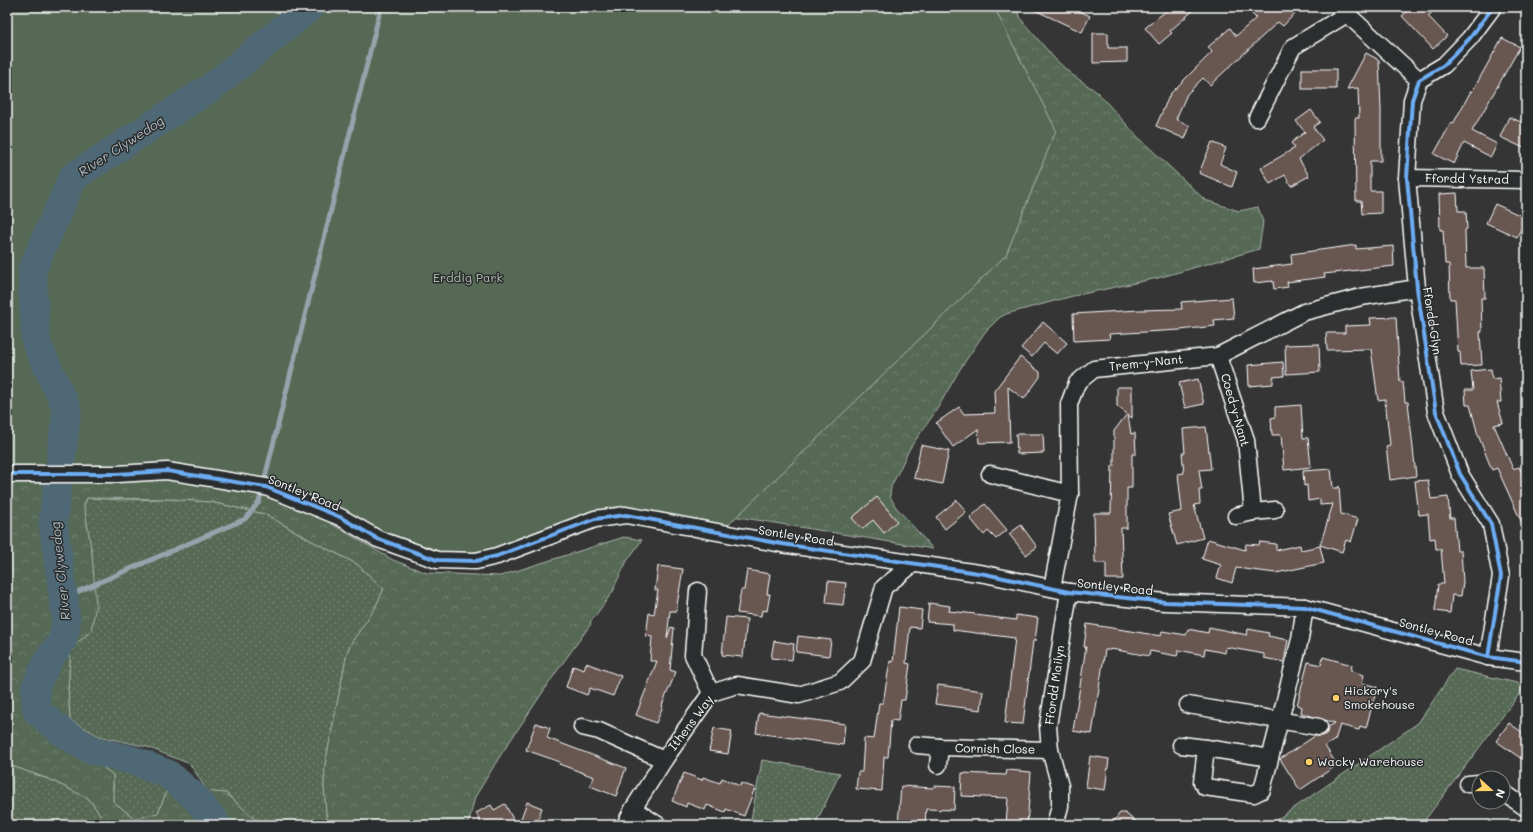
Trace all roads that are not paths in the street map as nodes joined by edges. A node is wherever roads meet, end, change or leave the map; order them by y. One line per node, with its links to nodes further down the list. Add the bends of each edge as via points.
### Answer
1 (1493, 7): 3 (street, via 1470,38 1444,65)
2 (1346, 11): 3 (street); 4 (street, via 1293,47)
3 (1419, 80): 5 (street, Ffordd Glyn, via 1412,100)
4 (1257, 118)
5 (1408, 178): 6 (street, Ffordd Ystrad); 7 (street, Ffordd Glyn)
6 (1526, 180)
7 (1417, 288): 8 (street, Trem-y-Nant, via 1361,297 1304,312); 20 (street, Ffordd Glyn, via 1436,412 1460,474 1491,524 1501,576)
8 (1218, 356): 11 (street, Trem-y-Nant, via 1094,369 1077,383 1068,404); 13 (street, Coed-y-Nant, via 1246,440)
9 (7, 474): 15 (street, Sontley Road, via 117,474 167,471 261,486 340,517 378,539 437,560 476,560 490,557 594,520 626,516)
10 (990, 474): 11 (street)
11 (1070, 494): 16 (street, Trem-y-Nant)
12 (1275, 510): 13 (street)
13 (1253, 512): 14 (street)
14 (1236, 516)
15 (913, 564): 16 (street, Sontley Road, via 985,574); 22 (street, Ithens Way, via 884,588 862,661 840,682 799,695 737,685)
16 (1052, 588): 18 (street, Sontley Road)
17 (698, 592): 22 (street, via 692,654)
18 (1069, 592): 19 (street, Sontley Road, via 1165,602); 31 (street, Ffordd Mailyn, via 1048,726)
19 (1305, 607): 20 (street, Sontley Road); 24 (street)
20 (1488, 657): 21 (street, Sontley Road)
21 (1526, 662)
22 (711, 693): 33 (street, Ithens Way)
23 (1188, 704): 24 (street)
24 (1280, 719): 25 (street); 32 (street)
25 (1319, 726)
26 (582, 727): 33 (street, via 599,731)
27 (917, 745): 29 (street, Cornish Close)
28 (1181, 745): 30 (street)
29 (940, 747): 31 (street, Cornish Close); 34 (street, Cornish Close)
30 (1206, 748): 32 (street); 32 (street, via 1202,785 1205,787 1254,794 1259,792 1263,788)
31 (1050, 750): 40 (street, Ffordd Mailyn, via 1060,786 1060,806)
32 (1270, 758)
33 (664, 760): 37 (street, Ithens Way)
34 (938, 765)
35 (1511, 798): 36 (street)
36 (1526, 808)
37 (633, 809): 38 (street, Ithens Way); 39 (street)
38 (626, 825)
39 (658, 825)
40 (1055, 825)

